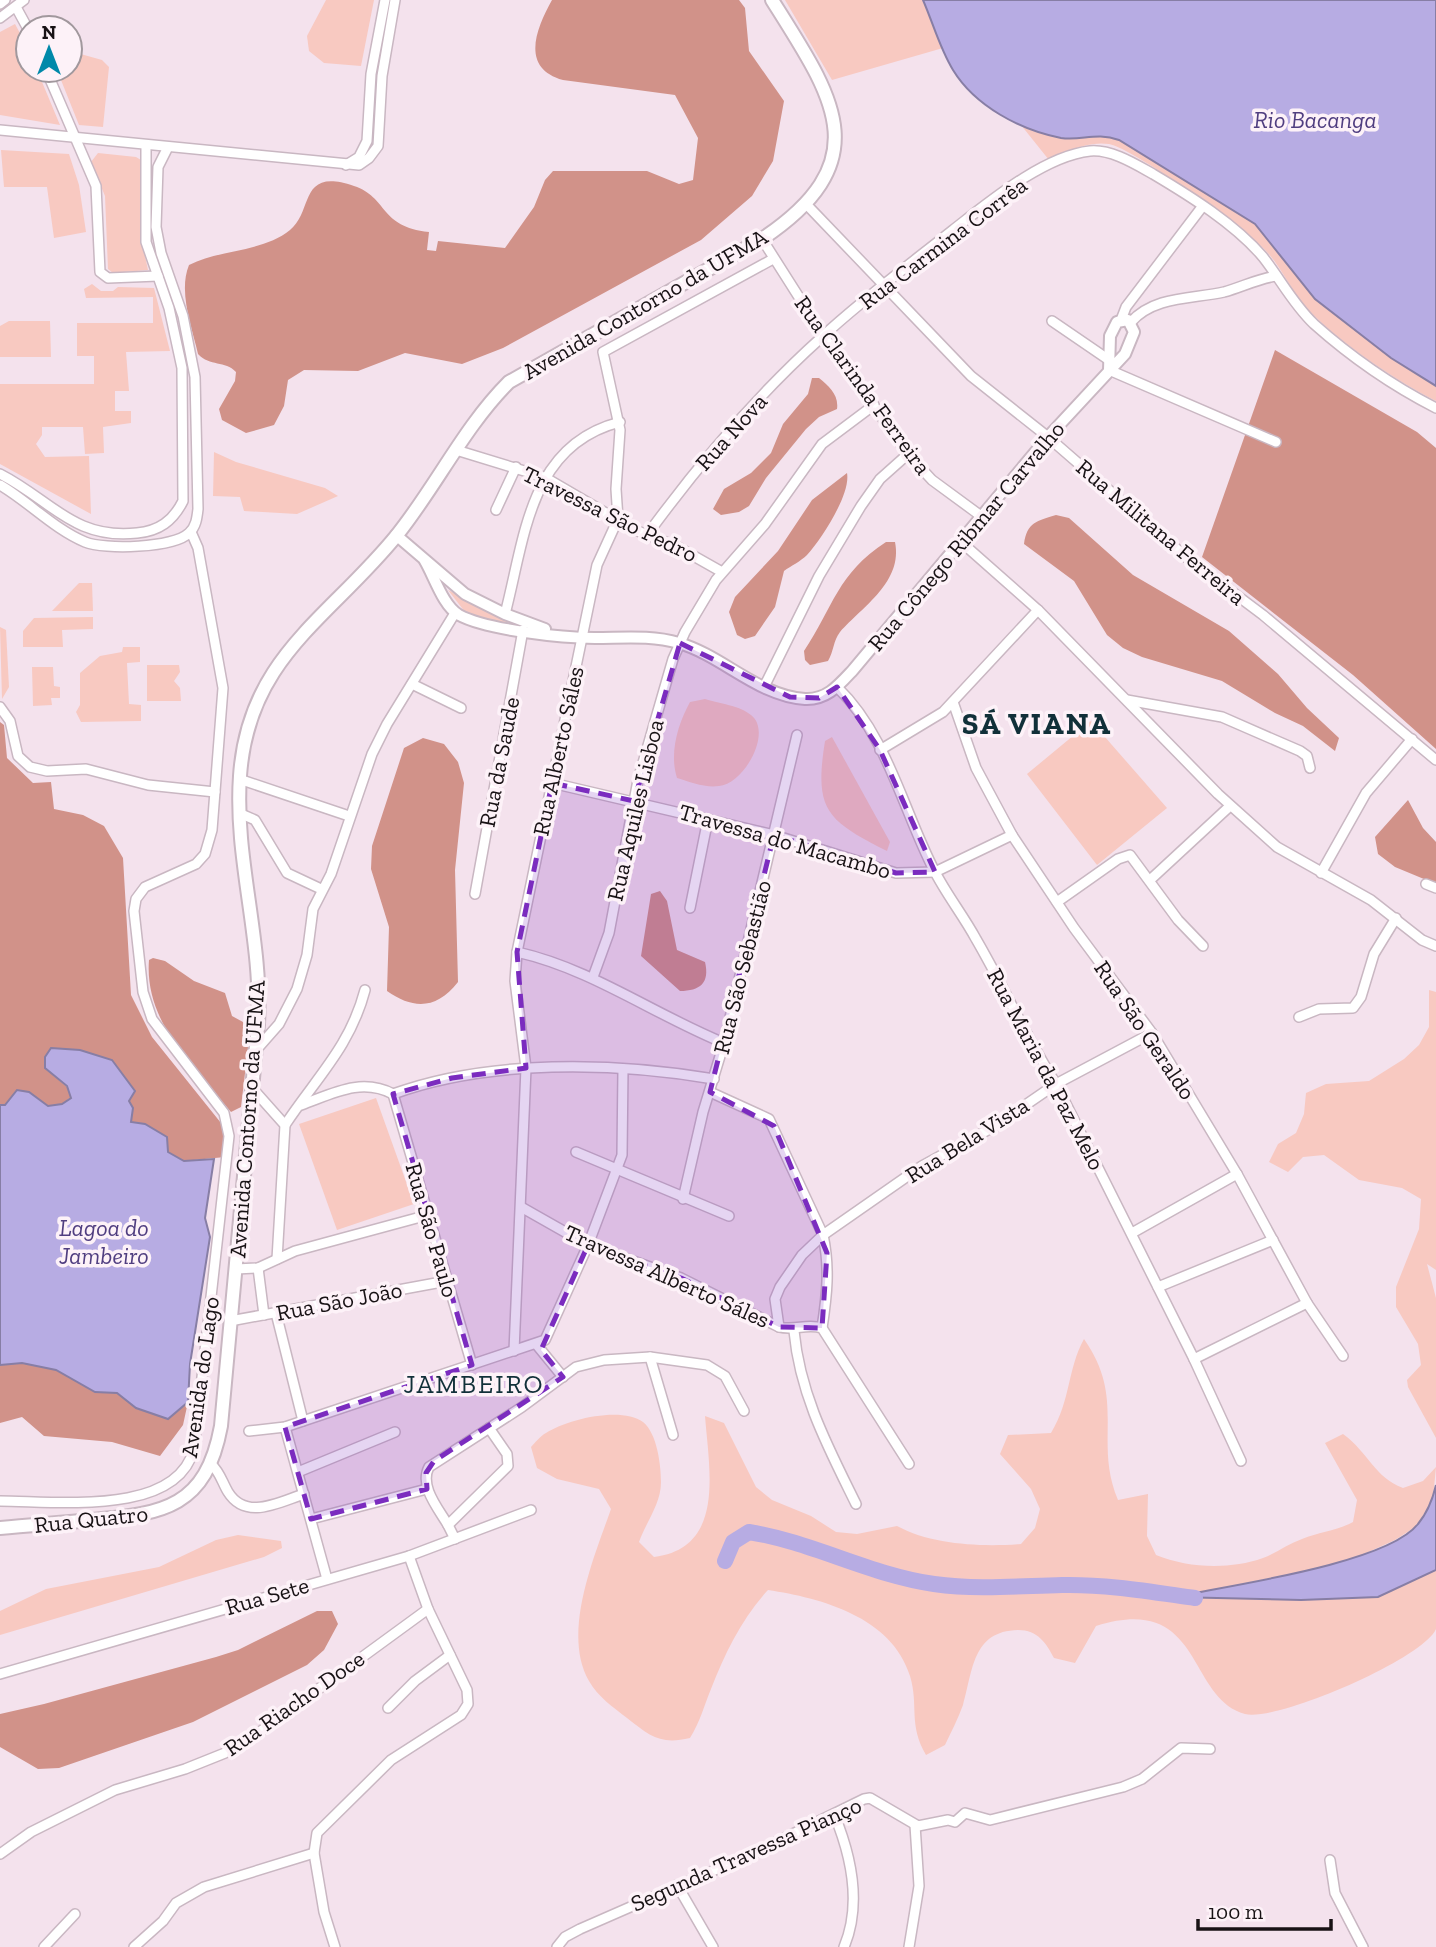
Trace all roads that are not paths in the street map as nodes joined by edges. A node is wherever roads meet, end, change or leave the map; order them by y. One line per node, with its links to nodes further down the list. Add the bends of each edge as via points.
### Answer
1 (5, 0): 6 (street)
2 (24, 0): 7 (street)
3 (385, 0): 15 (street, via 370,74 368,141 359,156)
4 (395, 0): 15 (street, via 382,75 378,146 365,162)
5 (772, 0): 16 (main road, Avenida Contorno da UFMA, via 822,86 834,124 830,164)
6 (0, 4)
7 (16, 7): 8 (street); 9 (street)
8 (20, 14)
9 (0, 18)
10 (52, 84): 12 (street)
11 (0, 130): 12 (street)
12 (75, 138): 13 (street); 22 (street, via 97,193 100,272 107,278)
13 (146, 145): 14 (street); 20 (street)
14 (168, 147): 15 (street); 19 (street, via 156,175)
15 (345, 165)
16 (807, 205): 18 (main road, Avenida Contorno da UFMA); 24 (street, Rua Militana Ferreira)
17 (1202, 207): 23 (street, Rua Carmina Corrêa, via 1254,248); 24 (street, Rua Carmina Corrêa, via 1112,154 1079,153 1008,189); 26 (street, Rua Cônego Ribmar Carvalho, via 1126,307)
18 (762, 239): 21 (street, Rua Clarinda Ferreira); 34 (main road, Avenida Contorno da UFMA, via 520,373 484,409)
19 (160, 253): 20 (street); 43 (street, via 180,301 195,377 198,509)
20 (149, 255): 22 (street)
21 (774, 259): 27 (street, Rua Clarinda Ferreira); 31 (street, Rua Alberto Sáles, via 604,350 603,363)
22 (158, 276): 37 (street, via 178,345 184,391 185,491 173,518 142,533 100,534 76,524)
23 (1276, 276): 26 (street, via 1156,305); 30 (street, Rua Carmina Corrêa, via 1314,324 1386,380)
24 (885, 286): 27 (street, Rua Carmina Corrêa); 32 (street, Rua Militana Ferreira, via 971,376)
25 (1052, 321): 28 (street)
26 (1126, 321): 28 (street, Rua Cônego Ribmar Carvalho, via 1112,328); 28 (street, Rua Cônego Ribmar Carvalho, via 1134,332 1130,346)
27 (823, 335): 29 (street, Rua Clarinda Ferreira); 44 (street, Rua Nova, via 736,425)
28 (1109, 365): 32 (street, Rua Cônego Ribmar Carvalho); 33 (street)
29 (874, 404): 35 (street, Rua Clarinda Ferreira); 48 (street, Rua Aquiles Lisboa, via 827,438 765,524)
30 (1436, 408)
31 (620, 422): 38 (street, via 583,438); 42 (street, Rua Alberto Sáles)
32 (1048, 437): 41 (street, Rua Cônego Ribmar Carvalho); 64 (street, Rua Militana Ferreira, via 1187,558 1263,614)
33 (1276, 442)
34 (456, 450): 36 (street, Travessa São Pedro); 45 (main road, Avenida Contorno da UFMA)
35 (908, 454): 41 (street, Rua Clarinda Ferreira, via 932,480); 57 (street, via 880,479 861,506 819,576)
36 (516, 467): 38 (street, Travessa São Pedro); 40 (street)
37 (0, 474)
38 (544, 477): 42 (street, Travessa São Pedro); 51 (street, via 530,513)
39 (0, 485): 43 (street, via 72,535 95,545 171,542)
40 (496, 509)
41 (981, 516): 46 (street, Rua Cônego Ribmar Carvalho)
42 (618, 519): 44 (street, Travessa São Pedro); 54 (street, Rua Alberto Sáles, via 597,565)
43 (191, 532): 70 (street, Avenida do Lago, via 198,548 223,688)
44 (647, 535): 48 (street, Travessa São Pedro)
45 (396, 536): 47 (street); 68 (main road, Avenida Contorno da UFMA, via 273,670 248,727)
46 (960, 541): 49 (street); 58 (street, Rua Cônego Ribmar Carvalho)
47 (425, 561): 50 (street); 51 (street, via 465,594)
48 (722, 572): 55 (street, Rua Aquiles Lisboa)
49 (1038, 610): 59 (street); 60 (street)
50 (455, 613): 52 (street); 56 (street)
51 (505, 614): 53 (street)
52 (523, 630): 53 (street); 82 (street, Rua da Saude)
53 (565, 635): 54 (street)
54 (583, 638): 55 (street); 69 (street, Rua Alberto Sáles)
55 (680, 643): 57 (street); 71 (street, Rua Aquiles Lisboa)
56 (412, 684): 62 (street); 74 (street, via 372,754)
57 (764, 687): 58 (street, Rua Cônego Ribmar Carvalho, via 790,697 820,698)
58 (837, 687): 65 (street, Rua Maria da Paz Melo, via 857,709)
59 (1125, 700): 67 (street, via 1199,710 1233,720 1300,751); 72 (street)
60 (953, 702): 65 (street, via 928,724); 77 (street, Rua São Geraldo, via 976,768)
61 (0, 707): 70 (street, via 10,721 18,756 30,767 86,769 148,786)
62 (461, 708)
63 (797, 734): 76 (street, Rua São Sebastião)
64 (1412, 739): 66 (street, Rua Militana Ferreira); 79 (street, via 1366,793)
65 (880, 750): 78 (street, Rua Maria da Paz Melo)
66 (1436, 760)
67 (1310, 768)
68 (239, 779): 73 (main road, Avenida Contorno da UFMA); 74 (street)
69 (552, 783): 71 (street, Travessa do Macambo); 88 (street, Rua Alberto Sáles)
70 (215, 792): 147 (street, Avenida do Lago, via 205,854 187,870 145,887 135,904 143,992 152,1019 224,1114 229,1136 191,1460 177,1479 139,1496)
71 (634, 800): 75 (street, Travessa do Macambo); 89 (street, Rua Aquiles Lisboa, via 609,933)
72 (1230, 806): 79 (street, via 1277,847); 80 (street)
73 (239, 813): 81 (street, via 255,820 287,873); 94 (main road, Avenida Contorno da UFMA, via 259,979)
74 (349, 816): 81 (street, via 331,874)
75 (708, 819): 76 (street, Travessa do Macambo); 84 (street)
76 (774, 835): 78 (street, Travessa do Macambo, via 896,873); 93 (street, Rua São Sebastião)
77 (1012, 835): 78 (street, Travessa do Macambo); 83 (street, Rua São Geraldo)
78 (934, 872): 98 (street, Rua Maria da Paz Melo)
79 (1321, 873): 85 (street)
80 (1150, 880): 83 (street, via 1127,854); 86 (street)
81 (321, 889): 94 (street, via 297,989 279,1024)
82 (475, 894)
83 (1057, 902): 92 (street, Rua São Geraldo)
84 (690, 908)
85 (1396, 918): 87 (street); 91 (street, via 1374,954 1353,1009 1319,1009)
86 (1203, 946)
87 (1436, 946)
88 (517, 952): 89 (street, via 565,964); 95 (street, Rua Alberto Sáles, via 515,981)
89 (593, 977): 93 (street)
90 (365, 990): 102 (street, via 343,1047)
91 (1299, 1017)
92 (1152, 1033): 98 (street, Rua Bela Vista); 106 (street, Rua São Geraldo)
93 (724, 1043): 97 (street, Rua São Sebastião)
94 (257, 1048): 99 (main road, Avenida Contorno da UFMA)
95 (526, 1068): 96 (street); 101 (street, via 452,1078); 108 (street, Rua Alberto Sáles)
96 (623, 1069): 97 (street); 105 (street, via 624,1143)
97 (714, 1079): 100 (street, Rua São Sebastião)
98 (1056, 1084): 111 (street, Rua Maria da Paz Melo); 112 (street, Rua Bela Vista, via 995,1126 922,1166)
99 (253, 1089): 103 (street); 117 (main road, Avenida Contorno da UFMA)
100 (710, 1092): 107 (street, Rua São Sebastião); 112 (street, via 759,1113 774,1126)
101 (393, 1094): 102 (street, via 358,1085); 109 (street, Rua São Paulo)
102 (299, 1105): 103 (street)
103 (285, 1125): 115 (street)
104 (576, 1152): 105 (street)
105 (616, 1170): 107 (street); 114 (street)
106 (1237, 1174): 111 (street); 113 (street, Rua São Geraldo)
107 (683, 1199): 110 (street)
108 (521, 1207): 114 (street, Travessa Alberto Sáles); 128 (street, Rua Alberto Sáles)
109 (428, 1215): 115 (street); 118 (street, Rua São Paulo)
110 (729, 1216)
111 (1132, 1233): 119 (street, Rua Maria da Paz Melo)
112 (822, 1235): 124 (street, Rua Bela Vista, via 780,1287 775,1298); 125 (street, via 829,1279)
113 (1273, 1240): 119 (street); 120 (street, Rua São Geraldo)
114 (588, 1245): 124 (street, Travessa Alberto Sáles, via 681,1278); 127 (street, via 545,1340)
115 (277, 1259): 116 (street)
116 (258, 1268): 117 (street); 122 (street)
117 (236, 1269): 123 (main road, Avenida Contorno da UFMA)
118 (447, 1281): 121 (street, Rua São João); 132 (street, Rua São Paulo)
119 (1158, 1287): 131 (street, Rua Maria da Paz Melo)
120 (1307, 1303): 129 (street, Rua São Geraldo); 131 (street)
121 (276, 1312): 122 (street, Rua São João); 135 (street)
122 (264, 1315): 123 (street, Rua São João)
123 (230, 1321): 142 (main road, Avenida Contorno da UFMA, via 221,1426)
124 (779, 1327): 126 (street, Travessa Alberto Sáles)
125 (822, 1328): 126 (street, Travessa Alberto Sáles, via 807,1326); 143 (street)
126 (794, 1331): 149 (street, via 797,1365 811,1410)
127 (536, 1344): 128 (street); 133 (street)
128 (514, 1351): 132 (street)
129 (1343, 1356)
130 (650, 1357): 133 (street, via 604,1360 576,1367); 134 (street, via 719,1370); 140 (street)
131 (1194, 1359): 141 (street, Rua Maria da Paz Melo)
132 (472, 1365): 135 (street)
133 (563, 1377): 137 (street)
134 (744, 1411)
135 (303, 1421): 136 (street)
136 (285, 1427): 138 (street); 144 (street)
137 (489, 1428): 145 (street, via 434,1461 425,1478); 152 (street, via 507,1454 508,1466)
138 (249, 1431)
139 (395, 1432): 144 (street)
140 (673, 1435)
141 (1241, 1461)
142 (211, 1464): 146 (street, via 242,1507 258,1508); 148 (main road, Avenida Contorno da UFMA)
143 (909, 1464)
144 (298, 1472): 146 (street)
145 (427, 1489): 151 (street); 152 (street)
146 (304, 1494): 151 (street)
147 (0, 1501)
148 (179, 1501): 153 (main road, Rua Quatro, via 145,1515)
149 (856, 1504)
150 (531, 1510): 154 (street, Rua Sete)
151 (311, 1519): 156 (street)
152 (448, 1525): 154 (street)
153 (0, 1528)
154 (454, 1539): 155 (street, Rua Sete)
155 (409, 1556): 156 (street, Rua Sete); 157 (street)
156 (327, 1578): 159 (street, Rua Sete)
157 (428, 1609): 158 (street); 165 (street, Rua Riacho Doce, via 225,1753 115,1790 31,1832)
158 (450, 1654): 160 (street); 164 (street, via 467,1690 468,1704 461,1715 407,1746 321,1827)
159 (0, 1674)
160 (388, 1708)
161 (1210, 1749): 163 (street, via 1181,1748 1142,1779 1048,1807 990,1820 965,1813 955,1822)
162 (834, 1814): 163 (street, Segunda Travessa Pianço, via 868,1798); 167 (street, Segunda Travessa Pianço); 174 (street, via 851,1864 852,1908)
163 (915, 1825): 175 (street, via 919,1886)
164 (314, 1853): 170 (street, via 204,1887 176,1903); 171 (street)
165 (0, 1854)
166 (1330, 1860): 176 (street, via 1335,1893)
167 (677, 1885): 172 (street, Segunda Travessa Pianço, via 572,1933); 173 (street)
168 (75, 1914): 169 (street)
169 (44, 1947)
170 (135, 1947)
171 (335, 1947)
172 (557, 1947)
173 (713, 1947)
174 (844, 1947)
175 (909, 1947)
176 (1363, 1947)

